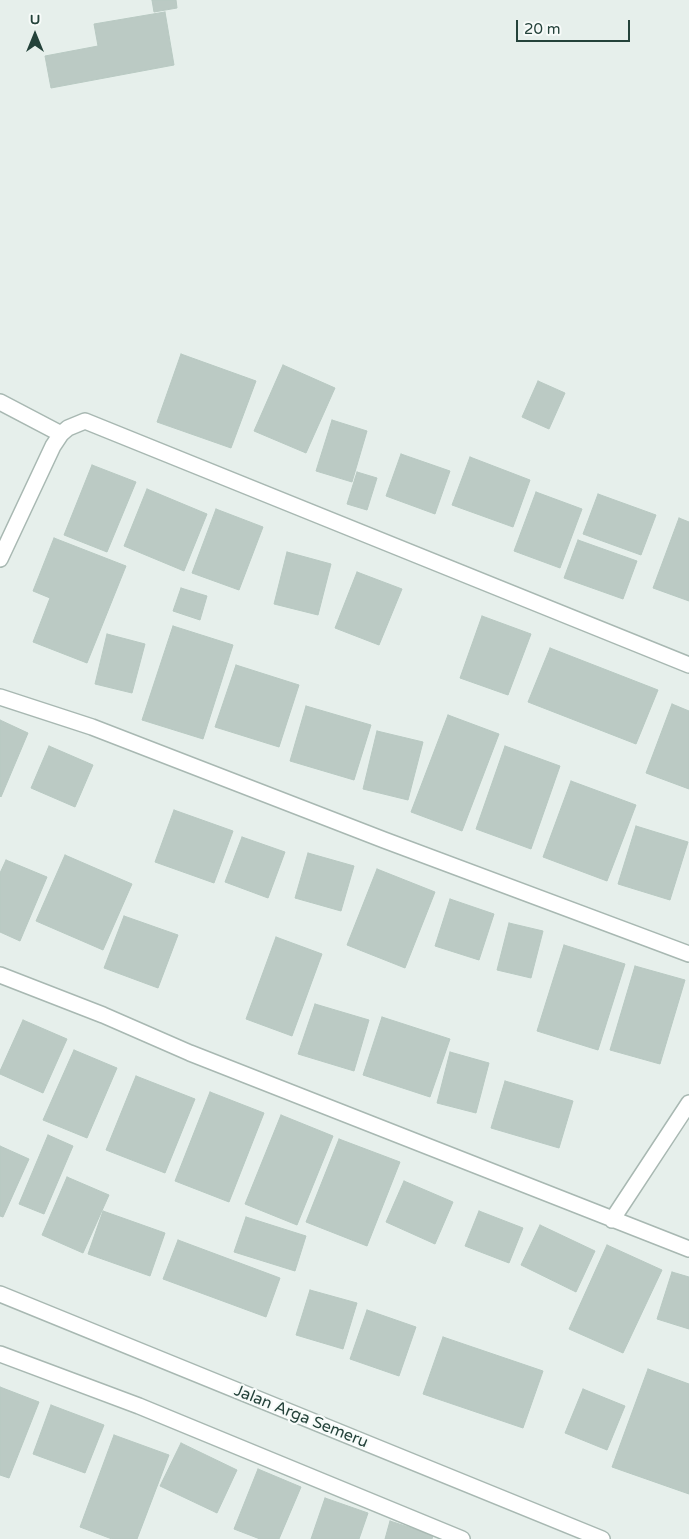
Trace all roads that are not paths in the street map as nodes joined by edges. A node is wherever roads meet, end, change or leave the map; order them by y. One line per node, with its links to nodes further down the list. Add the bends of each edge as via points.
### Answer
1 (0, 402): 2 (street)
2 (61, 434): 3 (street); 4 (street, via 85,421)
3 (0, 559)
4 (689, 664)
5 (0, 698): 6 (street, via 92,728)
6 (689, 954)
7 (0, 975): 9 (street)
8 (689, 1103): 9 (street)
9 (612, 1220): 10 (street)
10 (689, 1249)
11 (0, 1294): 14 (street, Jalan Arga Semeru)
12 (0, 1354): 13 (street, via 139,1406)
13 (462, 1539)
14 (602, 1539)

